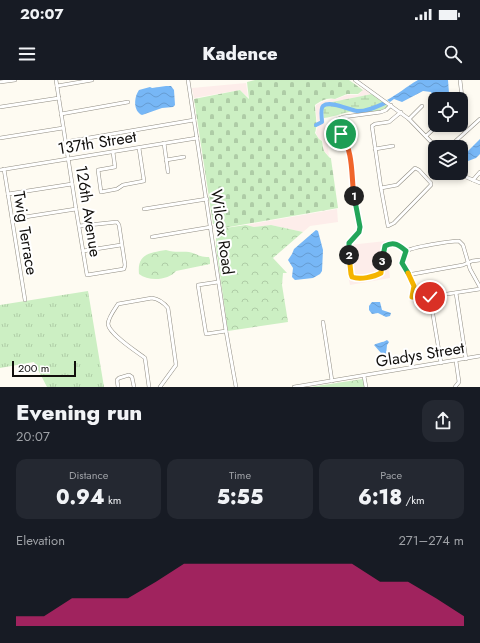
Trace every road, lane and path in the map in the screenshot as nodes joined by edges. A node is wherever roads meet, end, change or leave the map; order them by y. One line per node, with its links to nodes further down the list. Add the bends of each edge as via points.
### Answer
1 (15, 80): 7 (street)
2 (56, 80): 8 (street, 126th Avenue)
3 (92, 80): 8 (street)
4 (188, 80): 19 (street, Wilcox Road)
5 (355, 80): 12 (street)
6 (460, 80): 9 (street)
7 (0, 82)
8 (57, 86): 10 (street, 126th Avenue)
9 (461, 92)
10 (59, 98): 14 (street); 16 (street, 126th Avenue)
11 (128, 102): 16 (street)
12 (391, 105): 15 (street); 54 (street, via 381,112 343,117 336,121 336,128 344,138 350,158 360,227 348,246 352,277 381,273 384,248 387,244 397,244)
13 (422, 106): 17 (street)
14 (0, 107)
15 (401, 112): 17 (street); 31 (street, via 389,122 372,126)
16 (61, 114): 20 (street, 126th Avenue)
17 (409, 119): 22 (street)
18 (480, 119): 26 (street)
19 (194, 120): 24 (street, Wilcox Road); 27 (street)
20 (63, 128): 23 (street); 27 (street, 126th Avenue)
21 (430, 132): 22 (street)
22 (426, 136): 25 (street)
23 (0, 138)
24 (198, 138): 28 (street, 137th Street); 45 (street, Wilcox Road)
25 (430, 140)
26 (458, 140)
27 (66, 142): 34 (street, 126th Avenue)
28 (164, 144): 30 (street, 137th Street); 35 (street)
29 (393, 146): 31 (street)
30 (139, 148): 32 (street, 137th Street); 32 (street, via 144,180 101,192 98,170 115,167)
31 (375, 149): 43 (street)
32 (114, 152): 34 (street, 137th Street)
33 (184, 157): 35 (street)
34 (68, 159): 36 (street, 137th Street); 42 (street, 126th Avenue)
35 (166, 160): 37 (street)
36 (2, 170): 44 (street, Twig Terrace)
37 (168, 172)
38 (480, 172): 40 (street)
39 (468, 177): 40 (street)
40 (473, 180): 41 (street)
41 (480, 183)
42 (72, 184): 44 (street); 46 (street, 126th Avenue)
43 (381, 188): 43 (street, via 388,226 394,223 431,183 415,168 397,185)
44 (8, 194): 48 (street, Twig Terrace)
45 (207, 199): 47 (street); 50 (street, Wilcox Road)
46 (76, 209): 48 (street); 49 (street, 126th Avenue)
47 (144, 209)
48 (12, 219): 62 (street, Twig Terrace)
49 (79, 226): 52 (street, via 117,222); 53 (street, 126th Avenue)
50 (210, 227): 51 (street); 58 (street, Wilcox Road)
51 (152, 237)
52 (122, 245): 53 (street); 53 (street, 126th Avenue, via 124,269 87,275)
53 (83, 251)
54 (406, 251): 56 (street, via 461,242); 57 (street, via 402,263)
55 (480, 260): 56 (street)
56 (468, 263): 57 (street); 59 (street)
57 (410, 276): 61 (street, via 414,286 412,297)
58 (218, 282): 64 (street, Wilcox Road); 64 (street, via 198,285 206,334)
59 (480, 288): 60 (street)
60 (456, 293): 61 (street); 66 (street)
61 (430, 297): 68 (street)
62 (25, 300)
63 (323, 322): 70 (street)
64 (226, 331): 75 (street, Wilcox Road)
65 (480, 356): 66 (street, Gladys Street)
66 (466, 359): 67 (street, Gladys Street)
67 (456, 361): 68 (street, Gladys Street); 78 (street, via 459,382)
68 (441, 363): 69 (street, Gladys Street)
69 (364, 376): 70 (street, Gladys Street); 77 (street)
70 (332, 381): 76 (street, Gladys Street)
71 (118, 387): 72 (street, via 117,380 129,375)
72 (134, 387)
73 (149, 387): 74 (street, via 145,358 111,332 108,325 118,304 152,298 168,308 176,365)
74 (160, 387)
75 (236, 387)
76 (294, 387)
77 (366, 387)
78 (455, 387)

